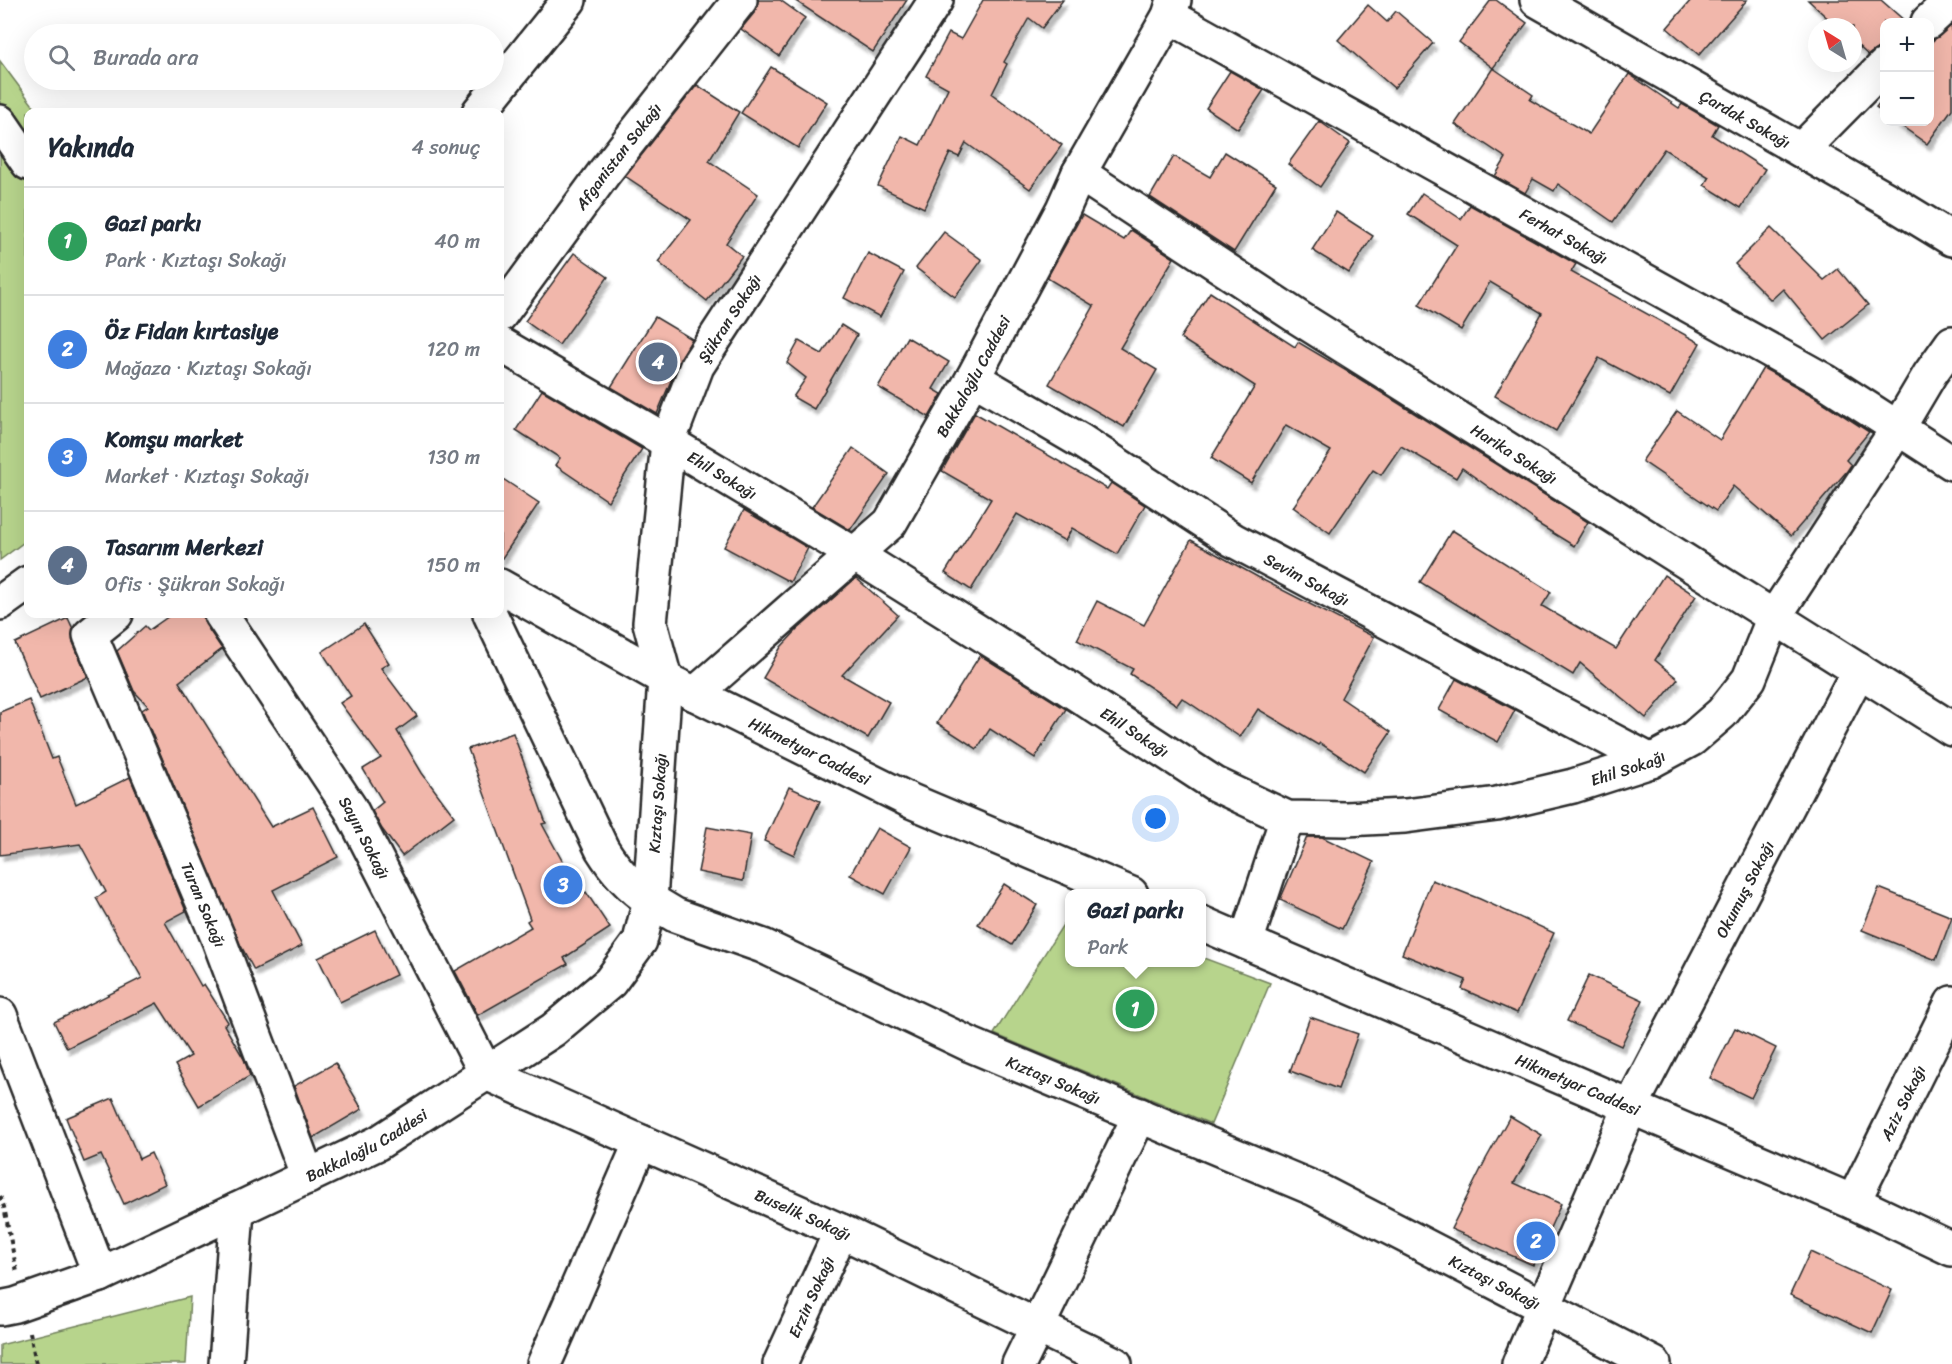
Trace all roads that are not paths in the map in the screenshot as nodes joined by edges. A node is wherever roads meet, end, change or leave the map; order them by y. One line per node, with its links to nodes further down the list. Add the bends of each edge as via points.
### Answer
1 (569, 0): 7 (street)
2 (740, 0): 15 (street, Afganistan Sokağı, via 604,173)
3 (936, 0): 20 (street, Şükran Sokağı, via 697,366)
4 (1537, 0): 11 (street, Çardak Sokağı)
5 (1172, 8): 13 (street, Bakkaloğlu Caddesi); 19 (street, Ferhat Sokağı, via 1826,381)
6 (1880, 70): 11 (street)
7 (504, 81)
8 (497, 90): 9 (street)
9 (482, 108)
10 (0, 122): 12 (street)
11 (1801, 150): 14 (street, Çardak Sokağı)
12 (24, 157)
13 (1079, 173): 18 (street, Bakkaloğlu Caddesi); 26 (street, Harika Sokağı, via 1299,318)
14 (1952, 239)
15 (504, 310)
16 (1952, 343): 19 (street, Ehil Sokağı)
17 (504, 346): 20 (street, Ehil Sokağı)
18 (973, 378): 22 (street, Bakkaloğlu Caddesi, via 890,523); 34 (street, Sevim Sokağı, via 1081,441 1233,540)
19 (1898, 428): 21 (street, Ferhat Sokağı); 26 (street, Ehil Sokağı)
20 (668, 442): 22 (street, Ehil Sokağı); 31 (street, Şükran Sokağı, via 650,623)
21 (1952, 463)
22 (854, 554): 32 (street, Bakkaloğlu Caddesi); 35 (street, Ehil Sokağı, via 1215,784)
23 (24, 586): 25 (street)
24 (504, 588): 31 (street, Hikmetyar Caddesi)
25 (0, 603)
26 (1774, 617): 30 (street, Harika Sokağı); 34 (street, Ehil Sokağı, via 1749,679 1722,712 1692,739)
27 (111, 618): 46 (street, Turan Sokağı, via 90,634 219,940)
28 (224, 618): 42 (street, Sayın Sokağı, via 350,808)
29 (492, 618): 37 (street, via 602,849 625,881)
30 (1859, 670): 33 (street, Harika Sokağı); 43 (street, Okumuş Sokağı)
31 (665, 679): 32 (street, Hikmetyar Caddesi); 37 (street, Kıztaşı Sokağı)
32 (695, 694): 36 (street, Hikmetyar Caddesi, via 911,801)
33 (1952, 729)
34 (1651, 761): 35 (street, Ehil Sokağı, via 1573,786 1497,804 1405,816)
35 (1287, 818): 39 (street)
36 (1119, 889)
37 (650, 900): 42 (street, Bakkaloğlu Caddesi, via 640,941 610,982 553,1030); 44 (street, Kıztaşı Sokağı, via 675,915 763,946 971,1046)
38 (1206, 925): 39 (street, Hikmetyar Caddesi)
39 (1246, 942): 43 (street, Hikmetyar Caddesi)
40 (1952, 1003): 47 (street, Aziz Sokağı)
41 (0, 1015): 51 (street)
42 (486, 1073): 45 (street, Buselik Sokağı); 46 (street, Bakkaloğlu Caddesi, via 378,1143)
43 (1630, 1108): 47 (street, Hikmetyar Caddesi); 53 (street, Okumuş Sokağı)
44 (1140, 1115): 53 (street, Kıztaşı Sokağı, via 1315,1189); 54 (street)
45 (641, 1142): 49 (street, Buselik Sokağı); 56 (street)
46 (308, 1177): 48 (street, Bakkaloğlu Caddesi)
47 (1852, 1202): 50 (street, Hikmetyar Caddesi)
48 (237, 1210): 51 (street, Bakkaloğlu Caddesi); 55 (street)
49 (841, 1231): 54 (street, Buselik Sokağı); 57 (street, Erzin Sokağı)
50 (1952, 1249)
51 (100, 1275): 52 (street, Bakkaloğlu Caddesi)
52 (7, 1307)
53 (1544, 1308): 60 (street, Okumuş Sokağı); 61 (street, Kıztaşı Sokağı)
54 (1036, 1326): 58 (street); 59 (street, Buselik Sokağı)
55 (226, 1364)
56 (544, 1364)
57 (780, 1364)
58 (1019, 1364)
59 (1114, 1364)
60 (1519, 1364)
61 (1654, 1364)

